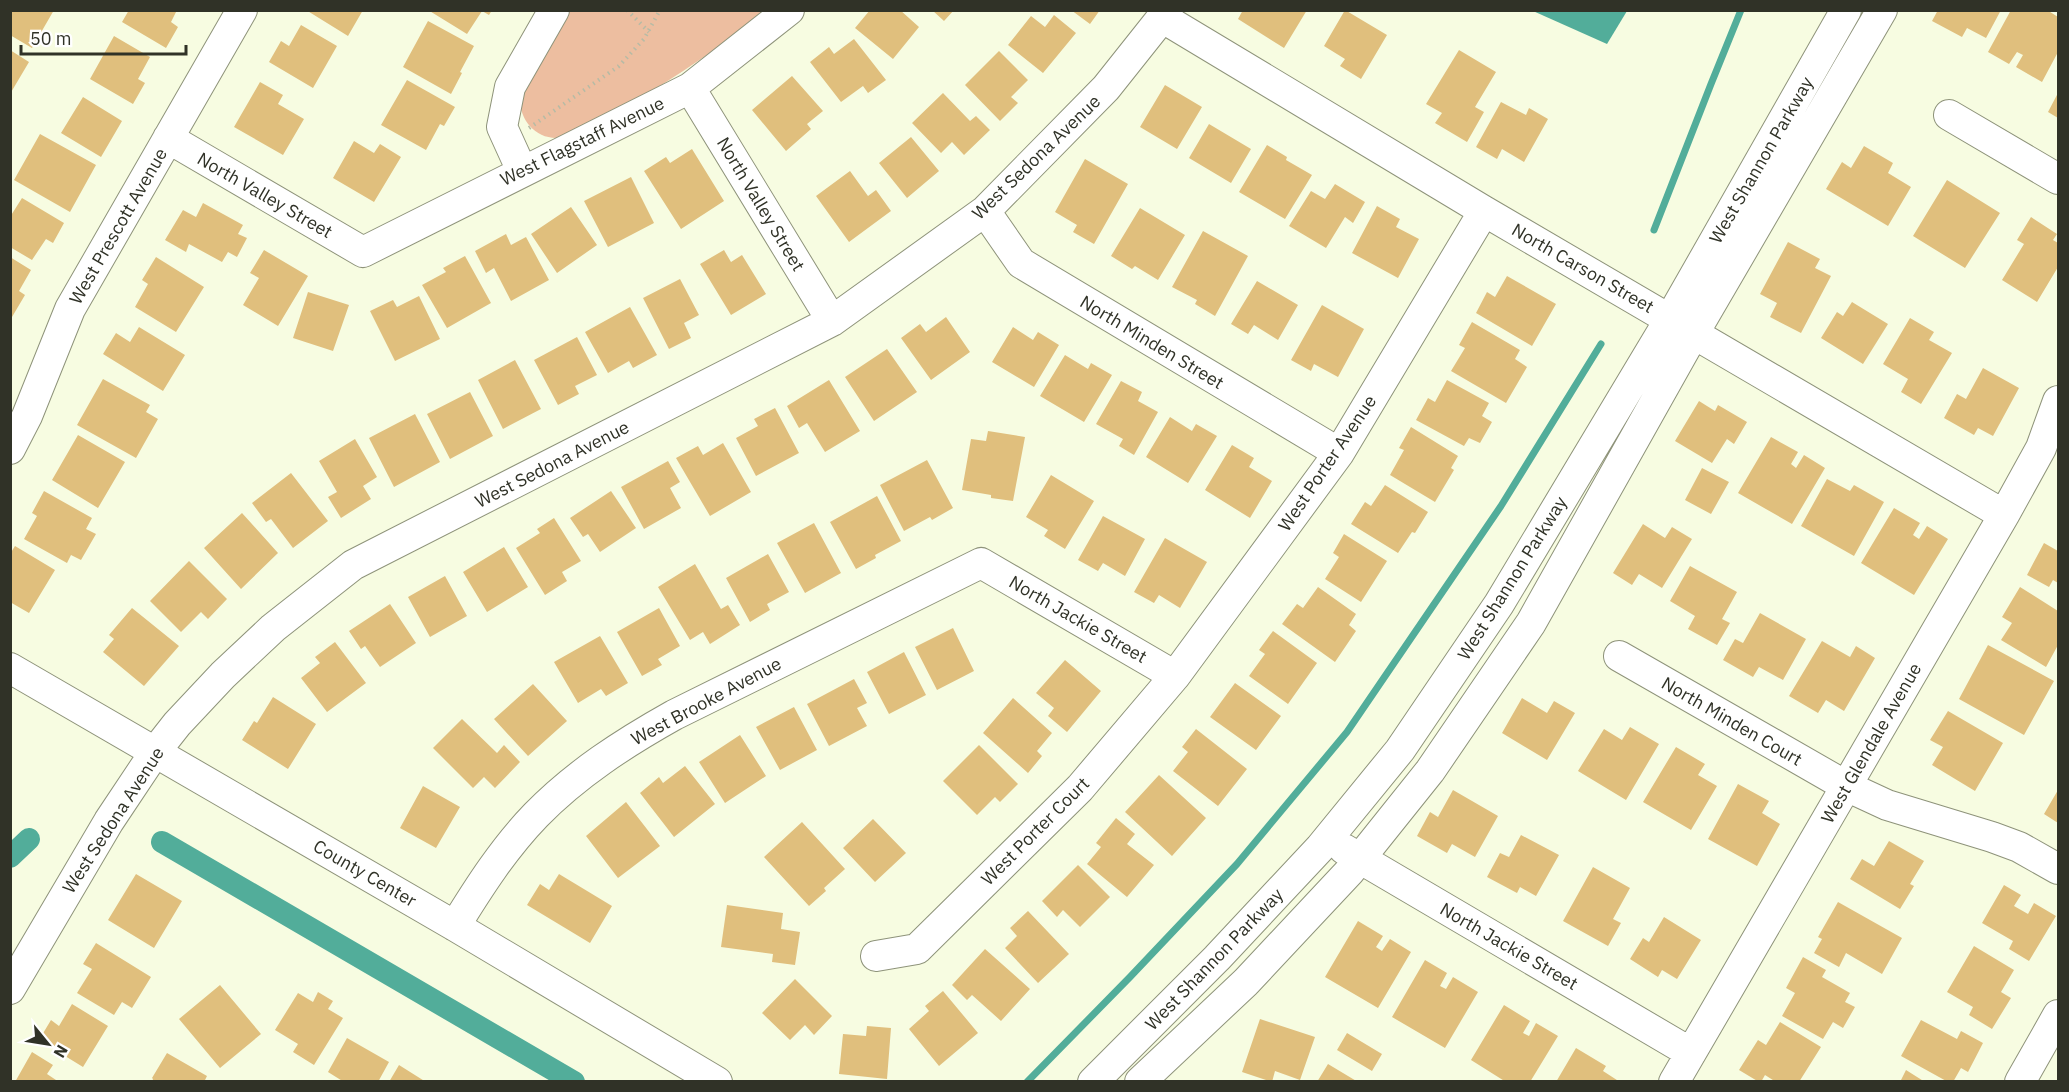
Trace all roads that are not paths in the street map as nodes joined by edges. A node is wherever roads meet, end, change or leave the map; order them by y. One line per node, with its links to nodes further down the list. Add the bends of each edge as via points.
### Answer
1 (242, 10): 9 (street, West Prescott Avenue)
2 (554, 10): 10 (street, via 510,87 502,127)
3 (789, 10): 7 (street, West Flagstaff Avenue)
4 (1846, 10): 16 (street, West Shannon Parkway)
5 (1882, 10): 16 (street, West Shannon Parkway)
6 (1165, 14): 12 (street, West Sedona Avenue, via 1106,88); 13 (street, North Carson Street)
7 (690, 88): 10 (street, West Flagstaff Avenue); 15 (street, North Valley Street)
8 (1949, 115): 11 (street)
9 (168, 138): 14 (street, North Valley Street); 18 (street, West Prescott Avenue, via 70,309)
10 (522, 171): 14 (street, West Flagstaff Avenue)
11 (2058, 179)
12 (985, 211): 15 (street, West Sedona Avenue); 19 (street, North Minden Street, via 1021,263)
13 (1484, 211): 16 (street, North Carson Street); 19 (street, West Porter Avenue)
14 (363, 252)
15 (832, 321): 25 (street, West Sedona Avenue, via 353,565 273,628 223,675)
16 (1682, 326): 20 (street, North Carson Street); 27 (street, West Shannon Parkway, via 1400,750); 28 (street, West Shannon Parkway, via 1531,623 1431,771)
17 (2058, 401): 20 (street, West Glendale Avenue, via 2041,448)
18 (10, 449)
19 (1339, 453): 24 (street, West Porter Avenue)
20 (2004, 515): 26 (street, West Glendale Avenue)
21 (981, 562): 24 (street, North Jackie Street); 30 (street, West Brooke Avenue, via 674,715 602,759 561,792 519,834)
22 (1619, 656): 26 (street, North Minden Court)
23 (10, 668): 25 (street, County Center)
24 (1175, 676): 31 (street, West Porter Court, via 1080,788 917,949)
25 (155, 752): 30 (street, County Center); 32 (street, West Sedona Avenue, via 109,821)
26 (1846, 786): 29 (street, via 1887,805 2019,847); 34 (street, West Glendale Avenue)
27 (1328, 839): 28 (street, North Jackie Street); 37 (street, West Shannon Parkway)
28 (1360, 858): 34 (street, North Jackie Street); 38 (street, West Shannon Parkway, via 1246,982)
29 (2058, 869)
30 (455, 926): 36 (street, County Center)
31 (876, 956)
32 (10, 989)
33 (2058, 1015): 35 (street)
34 (1691, 1053): 39 (street, West Glendale Avenue)
35 (2047, 1062): 40 (street)
36 (717, 1082)
37 (1093, 1082)
38 (1140, 1082)
39 (1674, 1082)
40 (2020, 1082)

